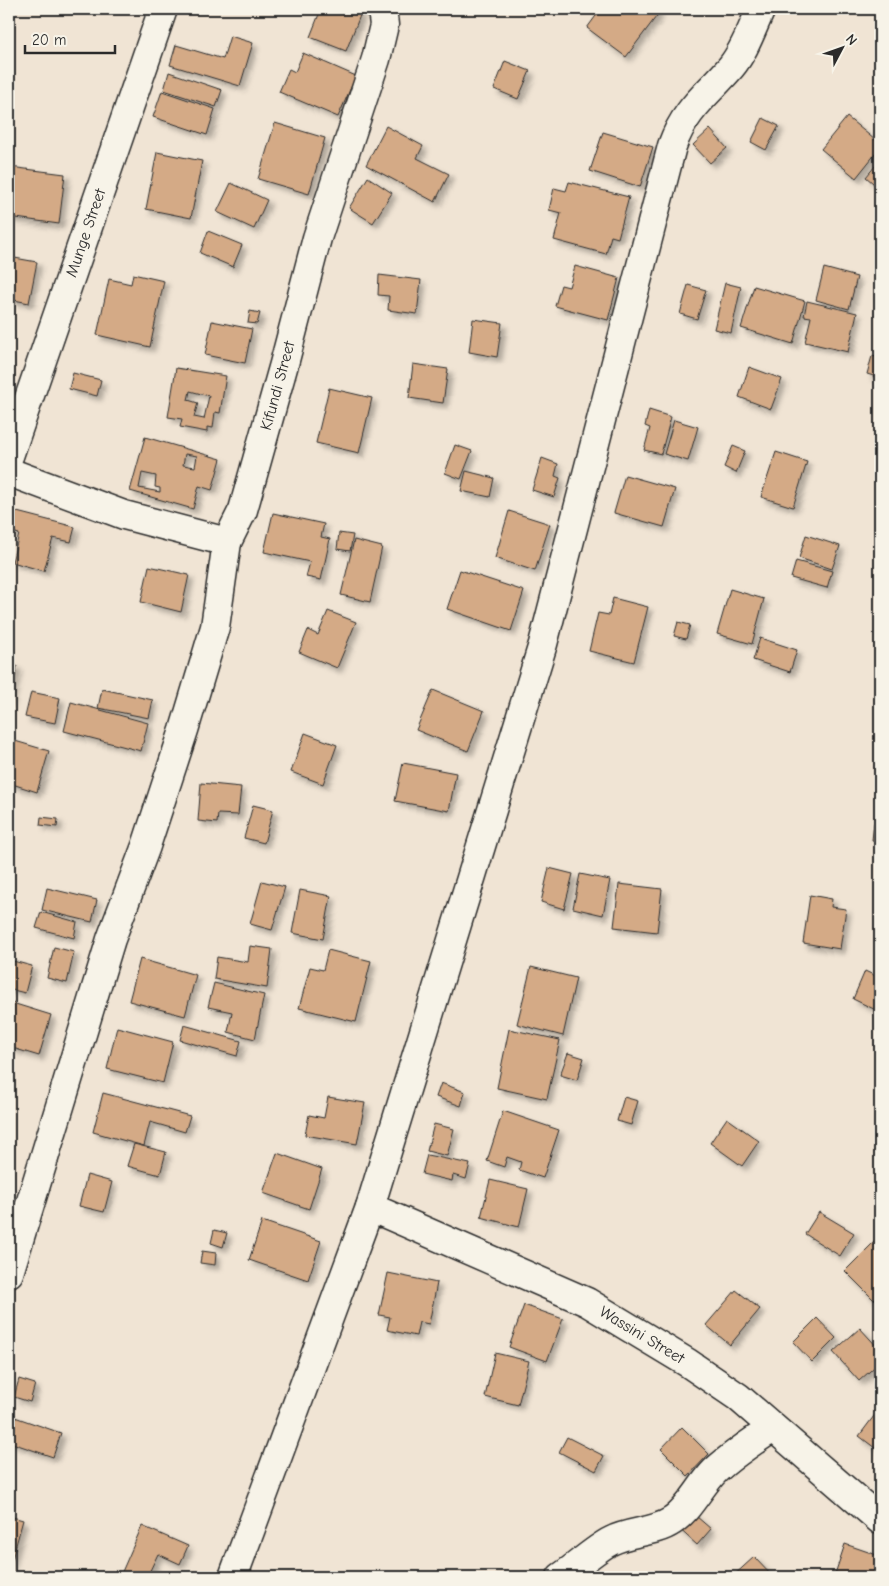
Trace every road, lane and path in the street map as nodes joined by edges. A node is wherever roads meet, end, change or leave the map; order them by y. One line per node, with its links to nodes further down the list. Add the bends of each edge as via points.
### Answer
1 (163, 9): 4 (street, Munge Street)
2 (382, 9): 6 (street, Kifundi Street, via 384,25 376,59 316,238 243,510)
3 (761, 9): 7 (street, via 732,66 677,130 543,644)
4 (9, 456)
5 (9, 472): 6 (street, via 124,515)
6 (227, 542): 8 (street, Kifundi Street, via 215,627 146,846 111,939)
7 (370, 1207): 9 (street, Wassini Street, via 588,1302 738,1397); 11 (street)
8 (9, 1273)
9 (773, 1428): 10 (street, Wassini Street); 12 (street, via 715,1472 673,1520 663,1526 610,1541)
10 (880, 1520)
11 (233, 1577)
12 (561, 1577)

